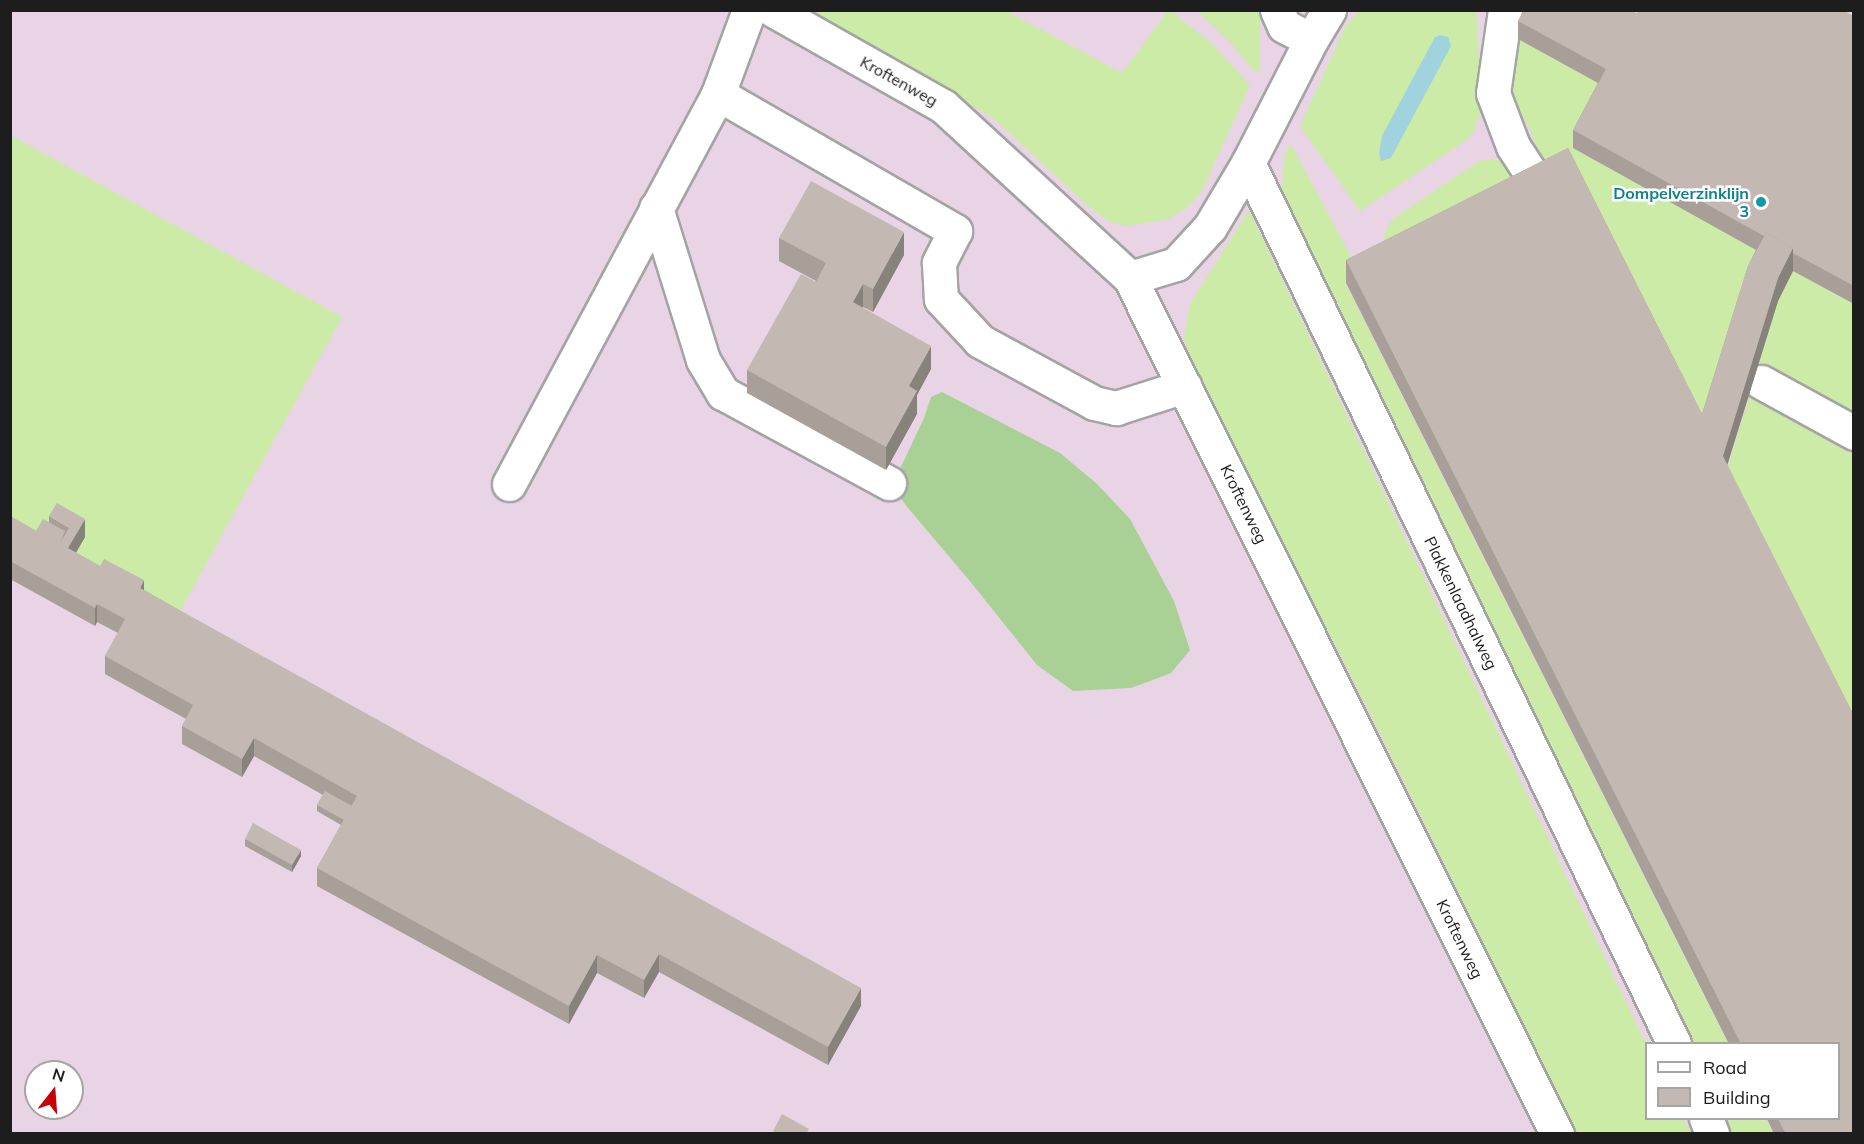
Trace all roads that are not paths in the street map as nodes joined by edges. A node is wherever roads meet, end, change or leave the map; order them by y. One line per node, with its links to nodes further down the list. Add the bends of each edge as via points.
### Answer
1 (749, 10): 7 (lane)
2 (773, 10): 11 (lane, Kroftenweg, via 943,106)
3 (1277, 10): 6 (lane, via 1284,26)
4 (1329, 10): 6 (lane)
5 (1505, 10): 9 (lane, via 1494,93 1513,146)
6 (1311, 40): 8 (lane)
7 (718, 93): 10 (lane); 13 (lane, via 956,231 939,263 941,299 980,341 1094,403 1116,408)
8 (1248, 163): 11 (lane, via 1210,227 1176,264); 17 (lane, Plakkenlaadhalweg)
9 (1539, 186)
10 (656, 208): 15 (lane, via 703,360 723,393); 16 (lane)
11 (1130, 278): 13 (lane, Kroftenweg)
12 (1761, 382): 14 (lane)
13 (1185, 386): 19 (lane, Kroftenweg)
14 (1854, 433)
15 (889, 483)
16 (509, 484)
17 (1673, 1042)
18 (1706, 1120): 20 (lane)
19 (1557, 1134)
20 (1712, 1134)

